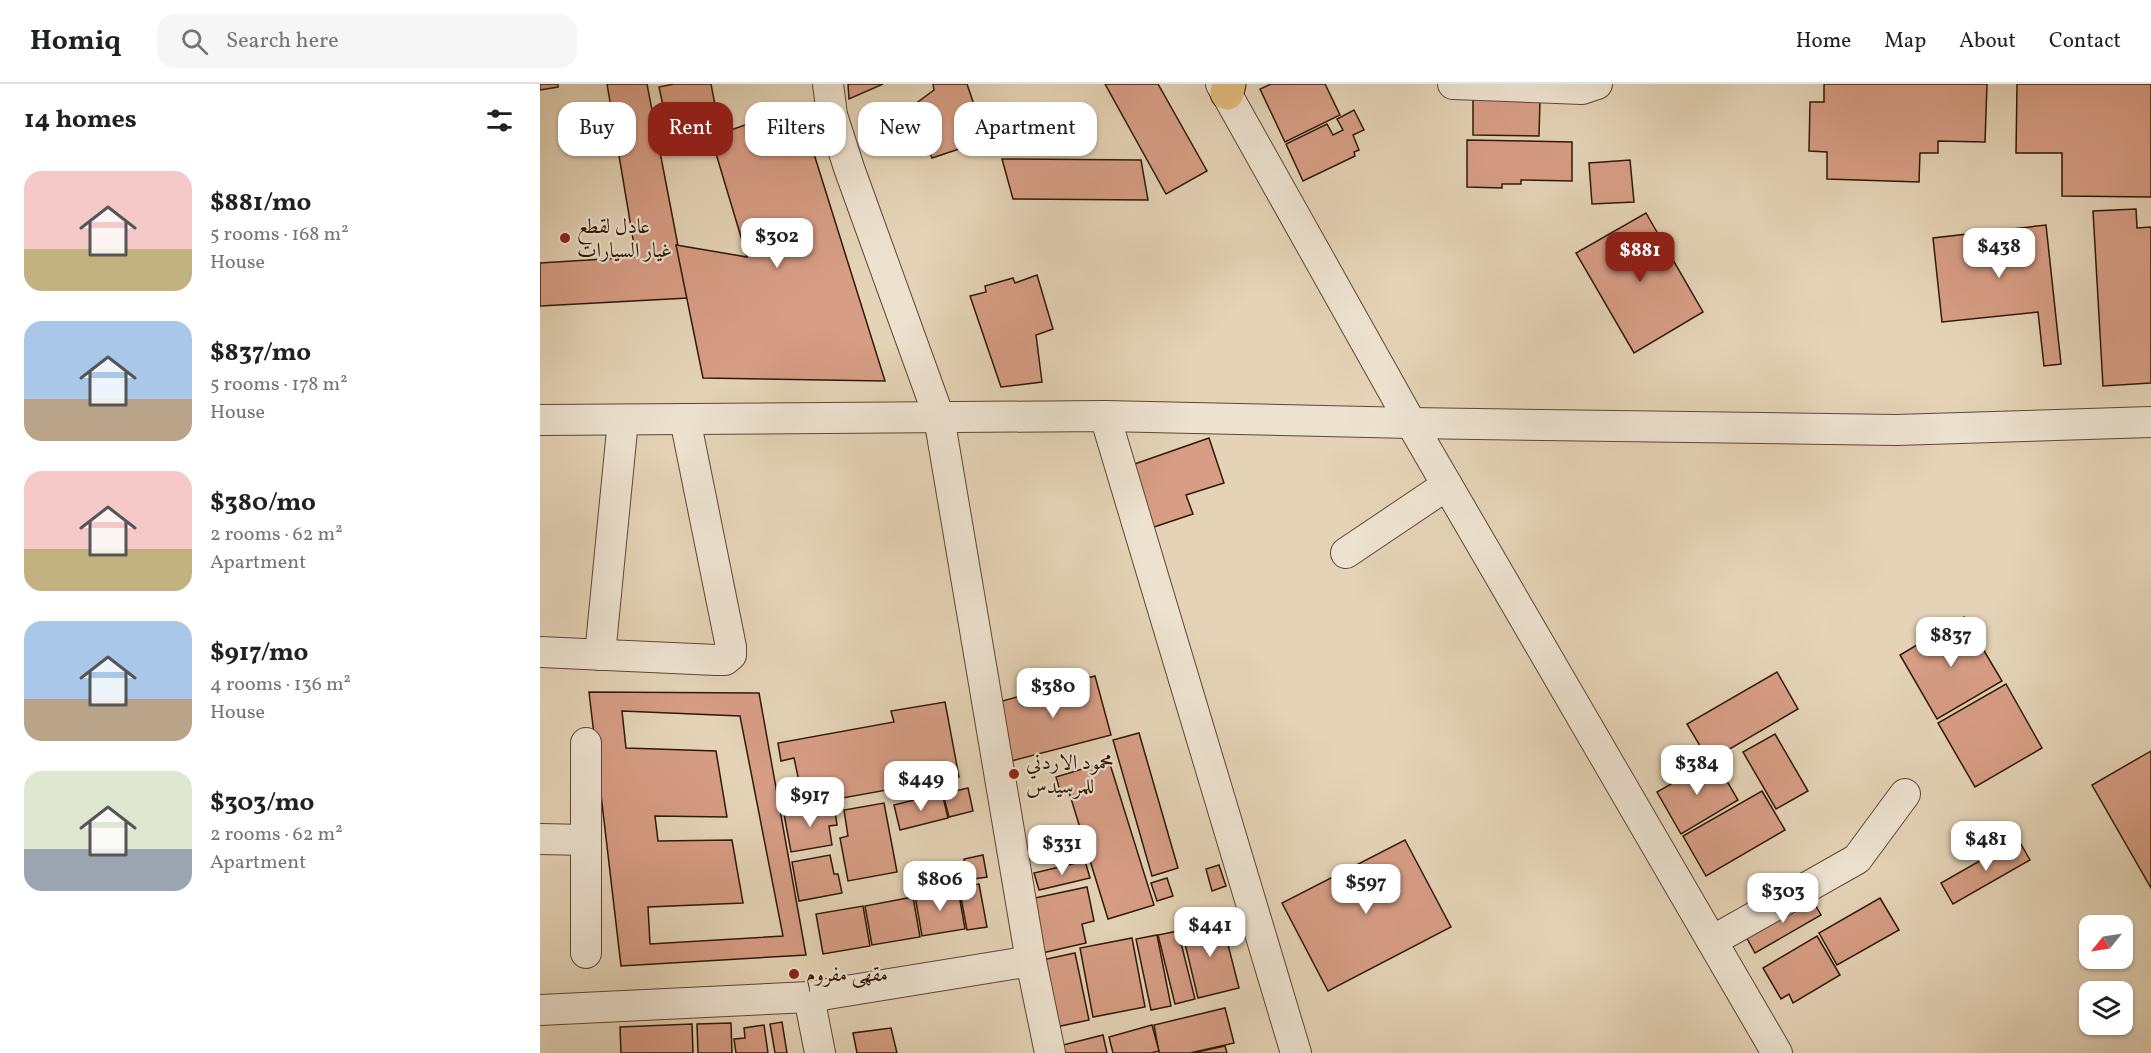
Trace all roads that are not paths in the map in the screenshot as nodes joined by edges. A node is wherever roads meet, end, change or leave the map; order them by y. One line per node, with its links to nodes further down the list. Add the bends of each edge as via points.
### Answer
1 (828, 84): 6 (street, via 832,115 849,168)
2 (1453, 84): 3 (street, via 1582,89)
3 (1597, 84)
4 (1226, 87): 11 (street)
5 (1105, 416): 6 (street); 11 (street); 28 (street)
6 (939, 417): 7 (street); 22 (street)
7 (685, 419): 9 (street); 15 (street, via 731,655 716,660)
8 (540, 420): 9 (street)
9 (623, 420): 15 (street)
10 (2151, 422): 11 (street, via 1896,430)
11 (1411, 423): 12 (street)
12 (1447, 485): 13 (street); 20 (street)
13 (1346, 553)
14 (540, 652): 15 (street)
15 (600, 655)
16 (586, 743): 19 (street)
17 (1905, 794): 20 (street, via 1857,859)
18 (540, 838): 19 (street)
19 (586, 840): 21 (street)
20 (1712, 941): 25 (street)
21 (586, 953)
22 (1031, 961): 23 (street); 27 (street)
23 (809, 997): 24 (street); 26 (street)
24 (540, 1010)
25 (1771, 1051)
26 (820, 1053)
27 (1050, 1053)
28 (1296, 1053)

